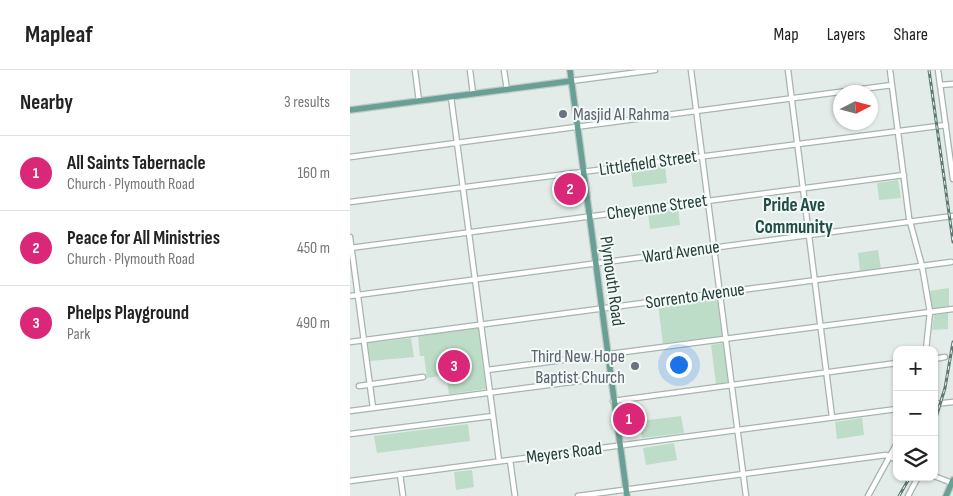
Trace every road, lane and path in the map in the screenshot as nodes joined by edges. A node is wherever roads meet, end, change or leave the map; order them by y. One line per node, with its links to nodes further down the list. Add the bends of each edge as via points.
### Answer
1 (415, 70): 19 (street)
2 (470, 70): 16 (street)
3 (504, 70): 15 (street)
4 (570, 70): 11 (main road, Plymouth Road)
5 (653, 70): 10 (street)
6 (691, 70): 21 (street)
7 (788, 70): 18 (street)
8 (890, 70): 13 (street)
9 (938, 70): 14 (street)
10 (613, 73): 11 (street)
11 (571, 81): 15 (main road); 23 (main road, Plymouth Road)
12 (953, 84): 14 (street)
13 (892, 85): 18 (street); 24 (street)
14 (940, 86): 22 (street)
15 (507, 90): 16 (main road)
16 (473, 94): 17 (main road)
17 (451, 97): 19 (main road); 27 (street)
18 (792, 98): 21 (street); 28 (street)
19 (419, 101): 20 (main road)
20 (350, 110)
21 (696, 111): 23 (street); 29 (street)
22 (946, 125): 24 (street, Littlefield Street); 26 (street)
23 (577, 126): 27 (street); 31 (main road, Plymouth Road)
24 (898, 130): 28 (street, Littlefield Street); 33 (street)
25 (953, 130): 26 (street)
26 (946, 131): 32 (street)
27 (457, 142): 30 (street); 35 (street)
28 (798, 143): 29 (street, Littlefield Street); 36 (street)
29 (702, 156): 31 (street, Littlefield Street); 37 (street)
30 (350, 157)
31 (583, 171): 35 (street, Littlefield Street); 39 (main road, Plymouth Road)
32 (953, 174): 34 (street)
33 (904, 175): 36 (street, Cheyenne Street); 41 (street)
34 (953, 180)
35 (463, 187): 38 (street, Littlefield Street); 42 (street)
36 (804, 188): 37 (street, Cheyenne Street); 43 (street)
37 (708, 200): 39 (street, Cheyenne Street); 46 (street)
38 (350, 202)
39 (589, 216): 42 (street, Cheyenne Street); 48 (main road, Plymouth Road)
40 (953, 216): 41 (street, Ward Avenue)
41 (910, 222): 43 (street, Ward Avenue); 49 (street)
42 (469, 232): 45 (street, Cheyenne Street); 50 (street)
43 (810, 235): 46 (street, Ward Avenue); 51 (street)
44 (350, 237): 45 (street)
45 (351, 248): 53 (street)
46 (715, 248): 48 (street, Ward Avenue); 52 (street)
47 (951, 262): 49 (street, Sorrento Avenue)
48 (595, 264): 50 (street, Ward Avenue); 55 (main road, Plymouth Road)
49 (922, 266): 51 (street, Sorrento Avenue); 57 (street)
50 (475, 280): 53 (street, Ward Avenue); 58 (street)
51 (816, 280): 52 (street, Sorrento Avenue); 59 (street)
52 (720, 293): 55 (street, Sorrento Avenue); 60 (street)
53 (357, 295): 54 (street, Ward Avenue); 61 (street)
54 (350, 296)
55 (601, 308): 58 (street, Sorrento Avenue); 64 (main road, Plymouth Road)
56 (953, 309): 57 (street)
57 (930, 312): 59 (street); 63 (street)
58 (481, 324): 61 (street, Sorrento Avenue); 68 (street)
59 (822, 326): 60 (street); 69 (street)
60 (726, 339): 64 (street); 73 (street)
61 (363, 340): 62 (street, Sorrento Avenue); 72 (street)
62 (350, 342)
63 (926, 346)
64 (607, 354): 68 (street); 71 (main road, Plymouth Road)
65 (945, 357): 66 (street)
66 (938, 358)
67 (893, 364): 69 (street)
68 (487, 370): 75 (street)
69 (827, 372): 73 (street); 83 (street)
70 (422, 377): 72 (street)
71 (610, 377): 75 (street); 76 (main road, Plymouth Road)
72 (369, 384): 74 (street); 79 (street)
73 (731, 385): 76 (street); 84 (street)
74 (359, 386)
75 (490, 393): 79 (street); 82 (street)
76 (613, 400): 86 (main road, Plymouth Road)
77 (953, 402): 78 (street)
78 (938, 404)
79 (372, 408): 81 (street)
80 (893, 410): 83 (street, Meyers Road)
81 (350, 411)
82 (493, 416): 85 (street); 90 (street)
83 (832, 418): 84 (street, Meyers Road)
84 (737, 430): 86 (street, Meyers Road); 92 (street)
85 (350, 434)
86 (619, 446): 89 (street, Meyers Road); 97 (main road, Plymouth Road)
87 (893, 452): 88 (street)
88 (891, 456): 92 (street); 102 (street)
89 (510, 460): 90 (street, Meyers Road); 99 (street)
90 (499, 461): 91 (street, Meyers Road)
91 (400, 474): 94 (street, Meyers Road); 98 (street)
92 (743, 474): 97 (street); 101 (street)
93 (938, 477): 96 (street)
94 (350, 481)
95 (916, 481): 103 (street)
96 (952, 481): 104 (main road)
97 (627, 493): 100 (street)
98 (403, 496)
99 (515, 496)
100 (578, 496)
101 (746, 496)
102 (868, 496)
103 (908, 496)
104 (946, 496)

